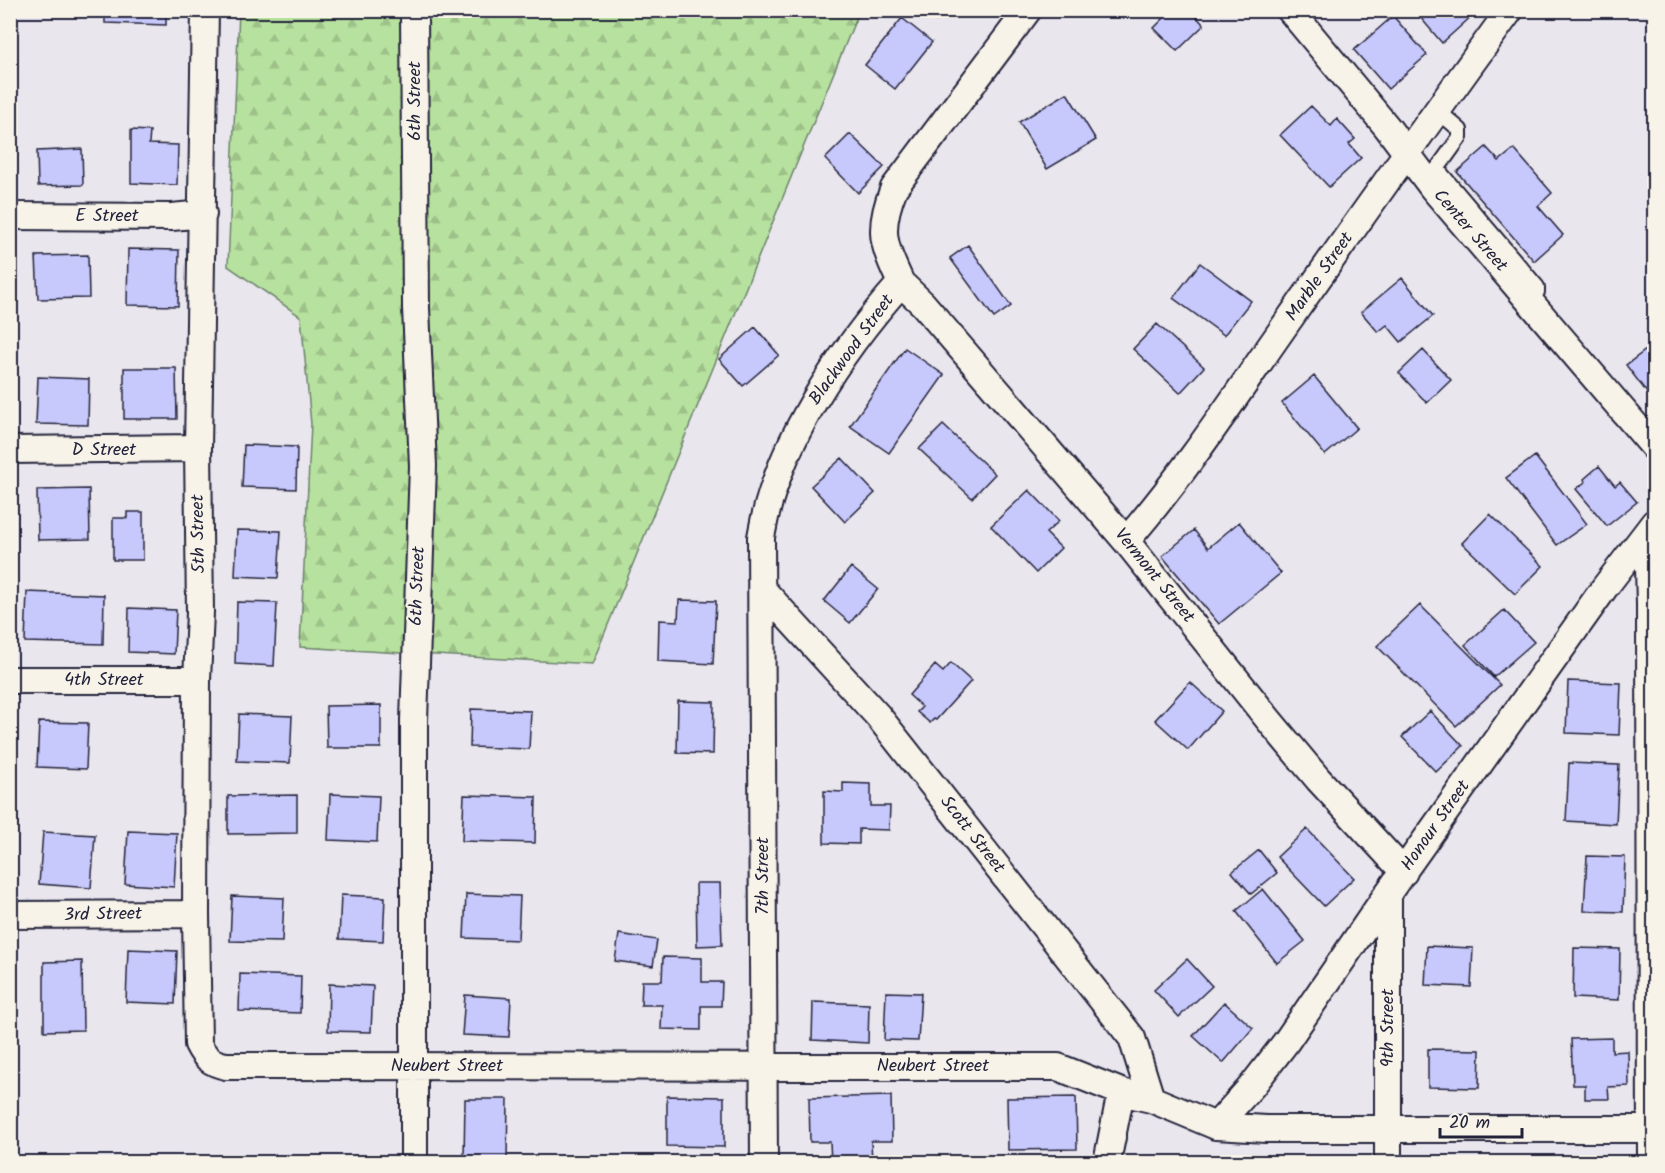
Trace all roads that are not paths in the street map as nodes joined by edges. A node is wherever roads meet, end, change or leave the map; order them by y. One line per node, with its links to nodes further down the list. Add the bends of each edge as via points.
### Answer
1 (205, 10): 9 (street, 5th Street)
2 (414, 10): 26 (street, 6th Street, via 416,308 423,466 414,720)
3 (1028, 10): 11 (street, Blackwood Street, via 894,188 886,209 883,238)
4 (1290, 10): 7 (street, Center Street)
5 (1510, 10): 6 (street, Marble Street)
6 (1437, 110): 7 (street, Marble Street); 8 (lane, via 1460,130 1460,137)
7 (1407, 153): 8 (street, Center Street); 16 (street, Marble Street, via 1216,424)
8 (1432, 175): 12 (street, Center Street, via 1530,301)
9 (203, 214): 10 (street, E Street); 13 (street, 5th Street)
10 (10, 216)
11 (902, 284): 16 (street, Vermont Street); 17 (street, Blackwood Street, via 878,309 834,370 784,462 764,519)
12 (1654, 447)
13 (198, 448): 14 (street, D Street); 19 (street, 5th Street)
14 (10, 450)
15 (1651, 528): 20 (street, Honour Street); 31 (street)
16 (1126, 540): 20 (street, Vermont Street, via 1268,719)
17 (762, 589): 25 (street, 7th Street); 28 (street, Scott Street, via 878,716 1132,1038)
18 (10, 680): 19 (street, 4th Street)
19 (197, 680): 22 (street, 5th Street)
20 (1404, 872): 21 (street, Honour Street)
21 (1388, 893): 29 (street, Honour Street, via 1286,1042); 30 (street, 9th Street)
22 (196, 914): 23 (street, 3rd Street); 24 (street, 5th Street, via 198,1044)
23 (10, 915)
24 (204, 1055): 26 (street, Neubert Street, via 213,1063 226,1066)
25 (764, 1065): 26 (street, Neubert Street); 27 (street, Neubert Street, via 1058,1067); 33 (street, 7th Street)
26 (414, 1066): 32 (street, 6th Street)
27 (1122, 1092): 28 (street, Neubert Street); 34 (street)
28 (1151, 1100): 29 (street, Neubert Street)
29 (1216, 1126): 30 (street, Neubert Street)
30 (1388, 1128): 31 (street, Neubert Street); 35 (street, 9th Street)
31 (1653, 1129): 36 (street)
32 (414, 1162)
33 (764, 1162)
34 (1107, 1162)
35 (1388, 1162)
36 (1651, 1162)

